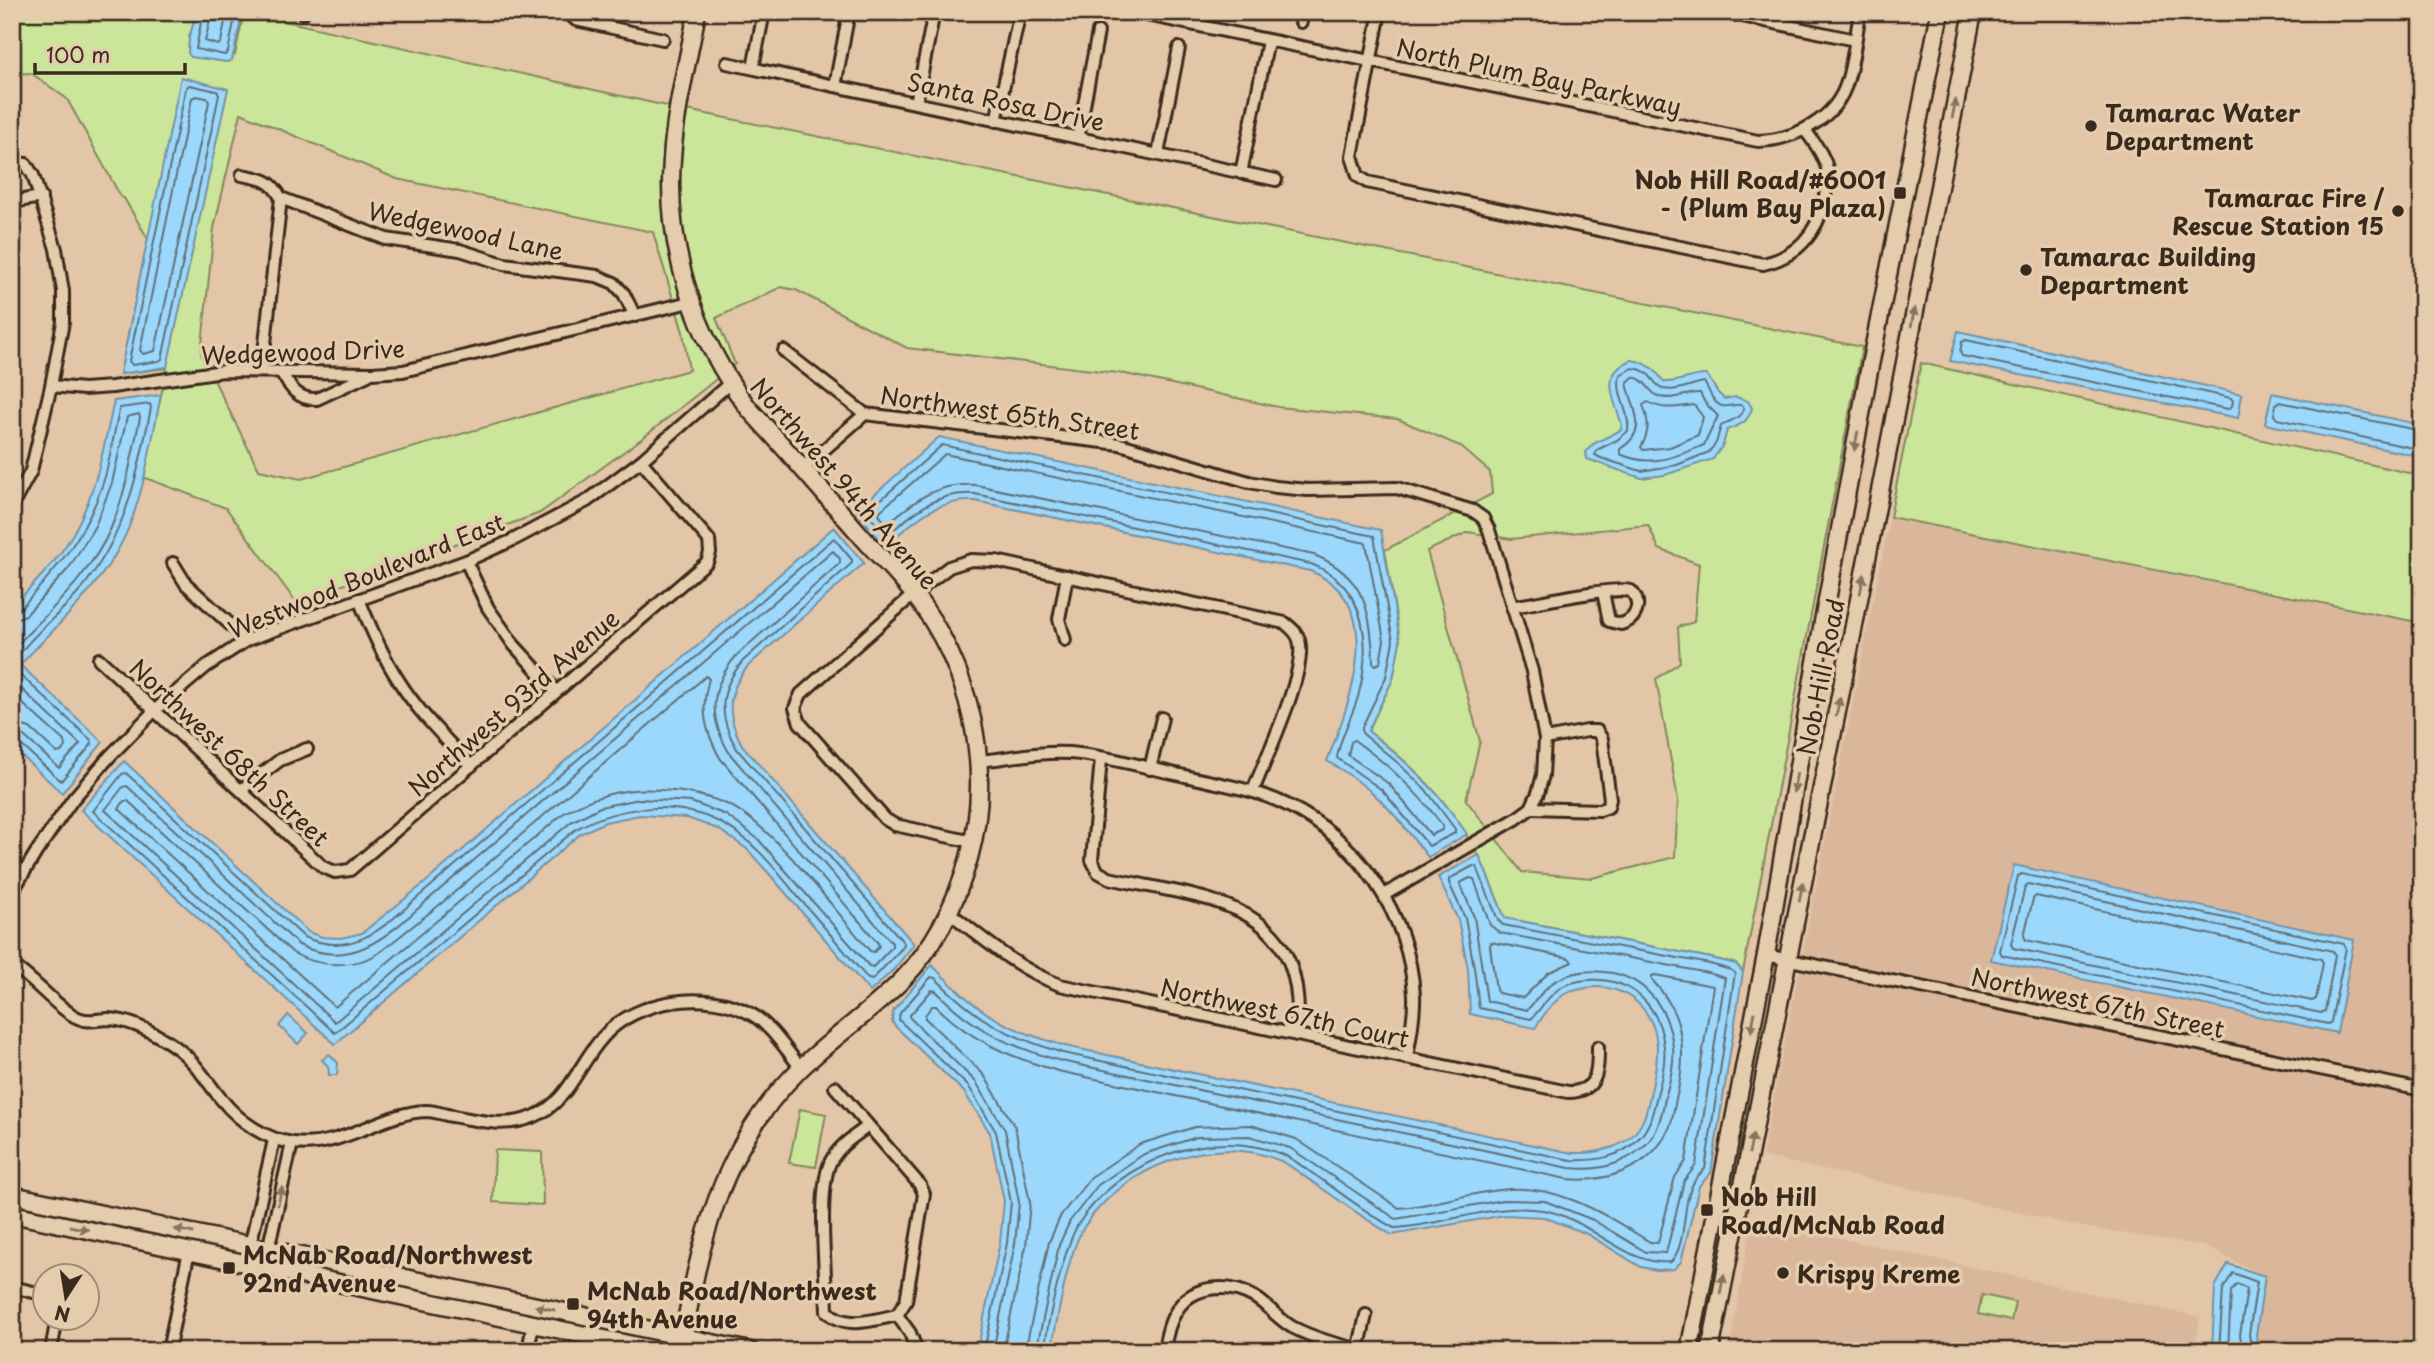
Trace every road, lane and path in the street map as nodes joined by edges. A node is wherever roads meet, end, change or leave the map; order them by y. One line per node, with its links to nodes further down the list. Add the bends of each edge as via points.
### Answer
1 (567, 12): 14 (street, via 576,20)
2 (697, 12): 34 (main road, Northwest 94th Avenue, via 671,164 678,248)
3 (764, 12): 20 (street)
4 (849, 12): 21 (street)
5 (934, 12): 22 (street)
6 (1020, 12): 23 (street)
7 (1134, 12): 16 (street, North Plum Bay Parkway)
8 (1380, 12): 19 (street)
9 (1723, 12): 15 (street)
10 (1860, 12): 15 (street, North Plum Bay Parkway)
11 (1940, 12): 73 (main road, Nob Hill Road, one-way to 73, via 1858,428)
12 (1973, 12): 74 (main road, Nob Hill Road, one-way to 12)
13 (1098, 32): 25 (street)
14 (663, 39)
15 (1855, 40): 24 (street, North Plum Bay Parkway, via 1841,96)
16 (1268, 41): 19 (street, North Plum Bay Parkway); 28 (street)
17 (1179, 48): 26 (street)
18 (727, 63): 20 (street, Santa Rosa Drive)
19 (1370, 63): 24 (street, North Plum Bay Parkway, via 1747,141 1772,141); 24 (street, via 1352,156 1358,176 1367,182 1753,263 1774,261 1795,251 1821,217 1828,175 1820,151)
20 (753, 68): 21 (street, Santa Rosa Drive)
21 (835, 86): 22 (street, Santa Rosa Drive)
22 (916, 103): 23 (street, Santa Rosa Drive)
23 (996, 121): 25 (street, Santa Rosa Drive)
24 (1805, 130)
25 (1078, 137): 26 (street, Santa Rosa Drive)
26 (1158, 154): 28 (street, Santa Rosa Drive)
27 (14, 163): 31 (street, via 26,164)
28 (1241, 173): 30 (street, Santa Rosa Drive)
29 (242, 175): 32 (street, Wedgewood Lane, via 265,180)
30 (1276, 180)
31 (41, 197): 33 (street); 41 (street, via 63,291 63,322)
32 (281, 198): 35 (street, Wedgewood Lane, via 386,239 460,250 504,264 597,276 624,294); 37 (street)
33 (12, 202)
34 (690, 302): 35 (street, Wedgewood Drive); 40 (main road, Northwest 94th Avenue)
35 (635, 316): 39 (street, Wedgewood Drive, via 403,372)
36 (784, 351): 42 (street, Northwest 65th Street)
37 (262, 371): 38 (street, Wedgewood Drive); 41 (street, Wedgewood Drive, via 223,371 84,389)
38 (281, 372): 39 (street, Wedgewood Drive); 39 (street, via 293,392 307,400)
39 (372, 373)
40 (730, 383): 43 (street, Westwood Boulevard East); 44 (main road, Northwest 94th Avenue)
41 (51, 386): 45 (street, via 31,471)
42 (865, 414): 44 (street); 52 (street, Northwest 65th Street, via 1120,444 1276,487 1376,487 1418,493 1483,518)
43 (641, 461): 46 (street, Westwood Boulevard East, via 587,501); 56 (street, Northwest 93rd Avenue, via 709,540 707,562)
44 (803, 468): 50 (main road, Northwest 94th Avenue)
45 (12, 506)
46 (466, 561): 51 (street, Westwood Boulevard East); 56 (street, via 494,617)
47 (173, 563): 53 (street, via 186,584)
48 (1067, 576): 50 (street, via 971,560 949,567); 54 (street, via 1059,619); 66 (street, via 1285,623 1296,632 1300,640 1296,678)
49 (1603, 592): 52 (street)
50 (914, 594): 62 (main road, Northwest 94th Avenue, via 936,629 964,691); 68 (street, via 801,694 796,708 800,723 885,819)
51 (359, 600): 53 (street, Westwood Boulevard East); 63 (street, via 397,680)
52 (1512, 607): 59 (street, via 1532,671)
53 (247, 640): 57 (street, Westwood Boulevard East, via 207,666)
54 (1065, 640)
55 (99, 659): 57 (street, Northwest 68th Street)
56 (556, 691): 63 (street, Northwest 93rd Avenue)
57 (155, 710): 65 (street, Northwest 68th Street); 70 (street, Westwood Boulevard East, via 73,799)
58 (1161, 718): 64 (street)
59 (1545, 739): 67 (street, via 1543,775); 67 (street, via 1597,731 1610,799 1608,807 1600,810)
60 (307, 749): 65 (street, via 281,760)
61 (1101, 759): 62 (street, via 1071,753); 64 (street); 76 (street, via 1092,860 1098,872 1209,899 1237,908 1263,925 1292,966 1300,1008)
62 (980, 761): 68 (main road, Northwest 94th Avenue)
63 (471, 766): 69 (street, Northwest 93rd Avenue, via 350,870)
64 (1150, 769): 66 (street)
65 (241, 790): 69 (street, Northwest 68th Street, via 323,867)
66 (1253, 791): 71 (street, via 1320,824 1346,846)
67 (1531, 808): 71 (street)
68 (974, 842): 72 (main road, Northwest 94th Avenue)
69 (335, 872)
70 (12, 892)
71 (1384, 895): 78 (street, via 1399,928 1414,995)
72 (950, 914): 76 (street, Northwest 67th Court, via 1034,975 1060,985); 79 (main road, Northwest 94th Avenue, via 903,979)
73 (1766, 955): 74 (street, Northwest 67th Street); 108 (main road, Nob Hill Road, one-way to 108)
74 (1788, 959): 81 (street, Northwest 67th Street); 109 (main road, Nob Hill Road, one-way to 74)
75 (12, 965): 83 (street, via 78,1018 126,1022 178,1049 240,1118)
76 (1297, 1035): 78 (street, Northwest 67th Court)
77 (1598, 1047): 78 (street, Northwest 67th Court, via 1595,1078 1579,1092)
78 (1406, 1058)
79 (801, 1068): 84 (street, via 752,1014 706,1001 677,1002 648,1008 604,1035 566,1092 536,1116 492,1123 427,1111 333,1140); 97 (main road, Northwest 94th Avenue, via 766,1107 722,1181 705,1233)
80 (835, 1087): 82 (street)
81 (2422, 1090)
82 (869, 1126): 93 (street, via 923,1194 906,1301); 93 (street, via 842,1146 825,1179 827,1311 844,1323)
83 (274, 1140): 84 (street); 87 (street)
84 (292, 1143): 88 (street, one-way to 84)
85 (12, 1195): 87 (main road, one-way to 85)
86 (12, 1214): 89 (main road, one-way to 89)
87 (250, 1245): 88 (main road); 90 (street)
88 (268, 1250): 90 (street); 97 (main road, one-way to 88)
89 (190, 1251): 90 (main road); 100 (street)
90 (256, 1265): 95 (main road)
91 (12, 1287): 92 (street)
92 (32, 1291)
93 (897, 1315): 106 (street)
94 (1366, 1315): 98 (street)
95 (533, 1324): 103 (street); 104 (main road)
96 (54, 1332): 99 (street)
97 (682, 1344): 105 (main road)
98 (1360, 1350): 107 (street, via 1289,1325 1255,1297 1234,1288 1212,1288 1192,1295 1179,1307 1170,1322)
99 (51, 1351)
100 (168, 1351)
101 (298, 1351): 102 (street)
102 (314, 1351)
103 (528, 1351)
104 (662, 1351)
105 (750, 1351)
106 (917, 1351)
107 (1164, 1351)
108 (1689, 1351)
109 (1710, 1351)

